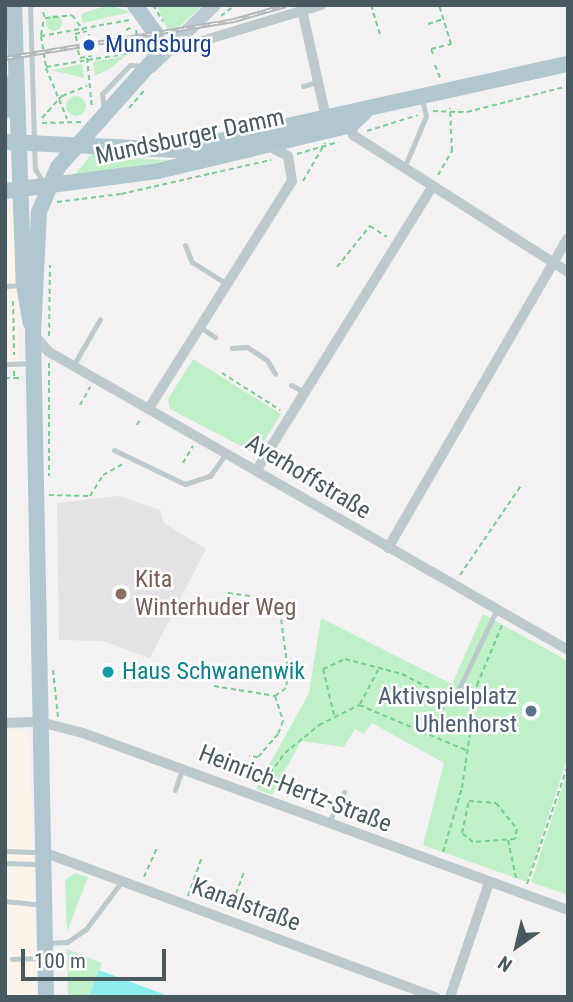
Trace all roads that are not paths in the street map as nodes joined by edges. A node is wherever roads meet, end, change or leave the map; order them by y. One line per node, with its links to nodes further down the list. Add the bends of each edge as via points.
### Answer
1 (28, 5): 5 (main road); 19 (lane)
2 (214, 5): 8 (main road)
3 (321, 5): 4 (street)
4 (302, 9): 8 (street); 12 (street)
5 (15, 12): 7 (main road)
6 (133, 13): 10 (main road, via 156,34)
7 (10, 45): 11 (main road)
8 (169, 51): 10 (main road)
9 (568, 65): 14 (main road, Mundsburger Damm)
10 (151, 66): 20 (main road)
11 (16, 74): 15 (main road); 19 (main road)
12 (318, 81): 13 (lane); 17 (street)
13 (303, 86)
14 (423, 106): 16 (main road, Mundsburger Damm); 22 (lane)
15 (5, 111)
16 (363, 113): 17 (main road, Mundsburger Damm); 18 (main road, Mundsburger Damm)
17 (330, 124): 18 (main road, Mundsburger Damm); 20 (main road, Mundsburger Damm, via 179,150); 21 (main road, Mundsburger Damm)
18 (352, 130): 22 (street)
19 (21, 142): 20 (main road, Mundsburger Damm); 23 (lane); 25 (main road, via 22,159)
20 (77, 144): 23 (main road)
21 (268, 146): 23 (main road, Mundsburger Damm); 30 (street, via 288,156 292,180)
22 (404, 168): 24 (street)
23 (44, 183): 25 (main road); 35 (main road)
24 (432, 187): 28 (street); 43 (street)
25 (13, 190): 31 (main road)
26 (568, 238): 28 (street)
27 (185, 245): 30 (lane, via 192,262)
28 (557, 265): 29 (street); 48 (street)
29 (568, 272)
30 (227, 284): 34 (street)
31 (24, 285): 32 (lane); 35 (main road)
32 (5, 286)
33 (100, 318): 39 (lane)
34 (200, 327): 36 (lane); 44 (street)
35 (33, 334): 39 (street, Averhoffstraße, via 49,352); 40 (main road)
36 (215, 337)
37 (232, 348): 41 (lane, via 247,347 267,360)
38 (5, 364): 40 (lane)
39 (73, 366): 44 (street, Averhoffstraße)
40 (34, 370): 52 (main road)
41 (275, 374)
42 (292, 385): 43 (lane)
43 (304, 393): 47 (street)
44 (149, 408): 46 (street, Averhoffstraße)
45 (114, 450): 46 (lane, via 185,484 210,476)
46 (226, 453): 47 (street, Averhoffstraße)
47 (256, 471): 48 (street, Averhoffstraße)
48 (387, 548): 49 (street, Averhoffstraße)
49 (502, 612): 50 (street, Averhoffstraße); 51 (lane)
50 (568, 650)
51 (451, 698)
52 (40, 722): 53 (street, Heinrich-Hertz-Straße); 54 (street, Heinrich-Hertz-Straße); 59 (main road)
53 (5, 723)
54 (182, 770): 55 (lane); 57 (street, Heinrich-Hertz-Straße)
55 (176, 790)
56 (344, 792): 57 (lane)
57 (328, 824): 63 (street, Heinrich-Hertz-Straße)
58 (5, 852): 59 (lane)
59 (43, 858): 60 (lane); 62 (street, Kanalstraße); 65 (main road)
60 (8, 863): 61 (lane)
61 (5, 869)
62 (121, 881): 67 (lane, via 86,929); 70 (street, Kanalstraße)
63 (489, 883): 66 (street, Heinrich-Hertz-Straße); 71 (street)
64 (5, 901): 65 (lane)
65 (44, 905): 67 (main road)
66 (568, 910)
67 (45, 950): 68 (lane); 69 (main road)
68 (12, 958)
69 (46, 997)
70 (436, 997)
71 (450, 997)

